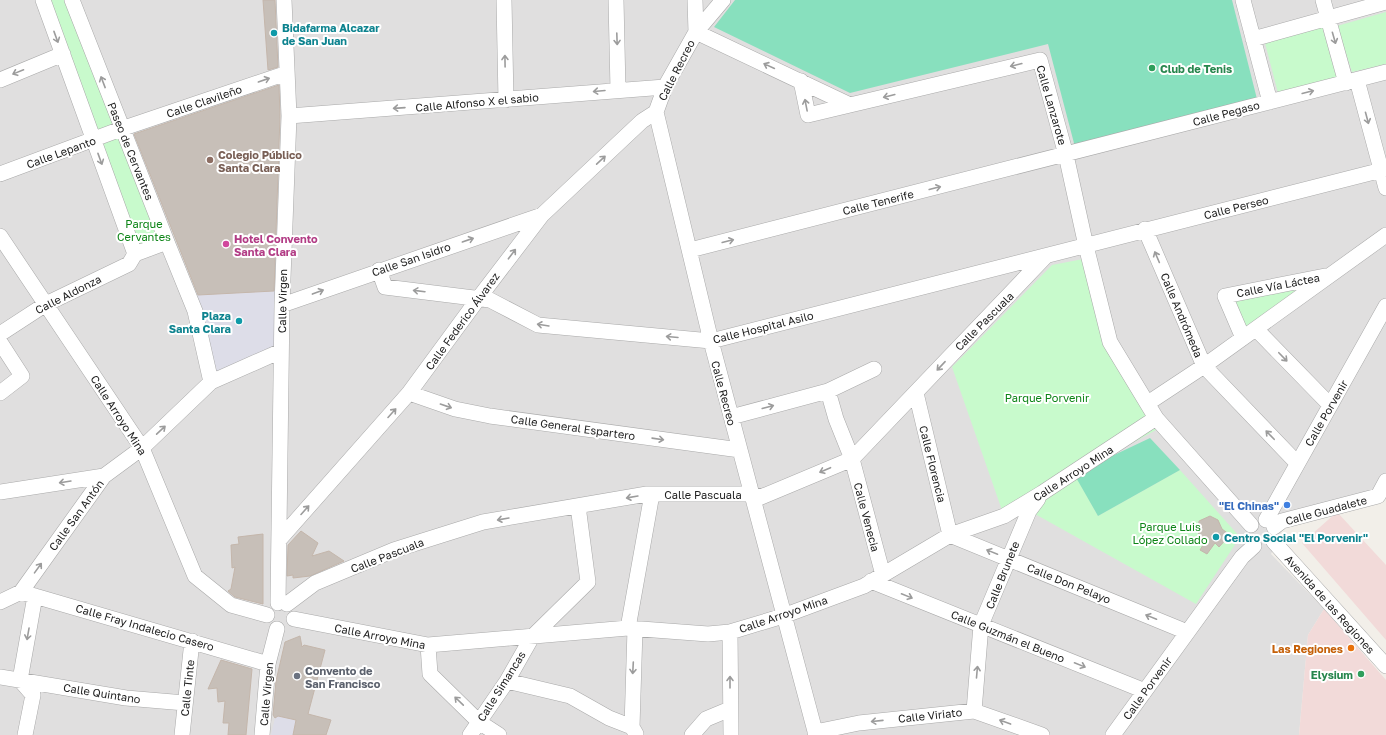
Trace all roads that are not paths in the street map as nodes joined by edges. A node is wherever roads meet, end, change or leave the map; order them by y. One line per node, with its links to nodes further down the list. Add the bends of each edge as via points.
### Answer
1 (43, 0): 14 (street, one-way to 14)
2 (72, 0): 27 (street, Paseo de Cervantes, one-way to 2)
3 (284, 0): 16 (street, Calle Virgen)
4 (504, 0): 22 (street, one-way to 4)
5 (616, 0): 21 (street, one-way to 21)
6 (695, 0): 12 (street)
7 (723, 0): 12 (street, Calle Recreo)
8 (1243, 0): 13 (street)
9 (1323, 0): 11 (street)
10 (1386, 2): 11 (street)
11 (1328, 18): 13 (street); 19 (street, one-way to 19)
12 (696, 32): 18 (street, one-way to 12); 20 (street, Calle Recreo)
13 (1253, 39): 23 (street)
14 (62, 54): 17 (street, one-way to 17); 28 (street)
15 (1386, 72): 19 (street, Calle Pegaso)
16 (287, 73): 26 (street, Calle Virgen); 27 (street, Calle Clavileño, one-way to 16)
17 (0, 80)
18 (801, 81): 24 (street); 24 (street, Calle Lanzarote, one-way to 18, via 808,115)
19 (1352, 81): 23 (street, Calle Pegaso, one-way to 19); 30 (street, one-way to 30)
20 (665, 87): 21 (street, Calle Alfonso X el sabio); 25 (street, Calle Recreo)
21 (618, 90): 22 (street, Calle Alfonso X el sabio, one-way to 22)
22 (506, 100): 26 (street, Calle Alfonso X el sabio, one-way to 26)
23 (1270, 102): 29 (street, Calle Pegaso)
24 (850, 105): 29 (street, Calle Lanzarote, one-way to 24, via 1040,60)
25 (656, 112): 33 (street, Calle Federico Álvarez, one-way to 25, via 642,121); 39 (street, Calle Recreo)
26 (289, 116): 46 (street, Calle Virgen)
27 (121, 129): 28 (street, Calle Lepanto); 37 (street, Paseo de Cervantes)
28 (94, 140): 31 (street, Calle Lepanto); 40 (street, one-way to 40)
29 (1066, 155): 38 (street, Calle Lanzarote); 39 (street, Calle Tenerife, one-way to 29)
30 (1383, 170): 32 (street); 34 (street, Calle Perseo)
31 (0, 174)
32 (1386, 188)
33 (542, 215): 42 (street, Calle San Isidro, one-way to 33); 44 (street, Calle Federico Álvarez, one-way to 33)
34 (1145, 229): 38 (street, Calle Perseo); 54 (street, Calle Andrómeda, one-way to 34)
35 (1386, 235): 43 (street, Calle Vía Láctea)
36 (0, 236): 45 (street, Calle Arroyo Mina)
37 (167, 242): 40 (street); 56 (street, via 195,311)
38 (1086, 246): 41 (street, Calle Hospital Asilo); 61 (street, Calle Lanzarote, via 1110,342)
39 (690, 250): 51 (street, Calle Recreo)
40 (135, 254): 45 (street, Calle Aldonza, via 129,264)
41 (1046, 257): 51 (street, Calle Hospital Asilo); 60 (street, Calle Pascuala, one-way to 60)
42 (380, 270): 44 (street, Calle Hospital Asilo, one-way to 42, via 385,287); 46 (street, Calle San Isidro, one-way to 42)
43 (1330, 275): 48 (street, Calle Vía Láctea); 50 (street, Calle Vía Láctea, via 1225,296)
44 (478, 298): 51 (street, Calle Hospital Asilo, one-way to 44, via 538,325 490,300); 59 (street, Calle Federico Álvarez)
45 (46, 304): 49 (street, Calle Aldonza); 65 (street, Calle Arroyo Mina)
46 (282, 305): 53 (street, Calle Virgen)
47 (1386, 306): 62 (street, Calle Porvenir)
48 (1256, 329): 50 (street, Calle Vía Láctea); 62 (street, one-way to 62)
49 (0, 334)
50 (1243, 338): 54 (street, Calle Vía Láctea)
51 (711, 341): 63 (street, Calle Recreo)
52 (0, 342): 58 (street, via 22,376)
53 (282, 351): 56 (street); 79 (street, Calle Virgen)
54 (1204, 366): 61 (street, Calle Vía Láctea); 68 (street, Calle Andrómeda, one-way to 54)
55 (874, 370): 57 (street)
56 (211, 382): 65 (street, Calle San Antón, one-way to 56)
57 (828, 391): 63 (street, one-way to 57); 67 (street, Calle Venecia)
58 (0, 393)
59 (409, 393): 66 (street, Calle General Espartero, one-way to 66, via 490,416); 79 (street, Calle Federico Álvarez, one-way to 59)
60 (916, 393): 67 (street, Calle Pascuala); 78 (street, Calle Florencia)
61 (1148, 403): 64 (street, Calle Lanzarote)
62 (1330, 405): 68 (street, Calle Porvenir)
63 (731, 417): 66 (street, Calle Recreo)
64 (1156, 418): 74 (street, Calle Arroyo Mina); 76 (street, Calle Lanzarote)
65 (142, 448): 69 (street, Calle San Antón); 86 (street, Calle Arroyo Mina, via 196,576 231,605)
66 (740, 450): 73 (street, Calle Recreo)
67 (852, 459): 73 (street, Calle Pascuala, one-way to 73, via 761,498); 82 (street, Calle Venecia)
68 (1297, 463): 77 (street, Calle Porvenir)
69 (104, 476): 71 (street, one-way to 71); 83 (street, Calle San Antón, one-way to 69)
70 (1386, 481): 77 (street, Calle Guadalete, via 1378,496 1282,521)
71 (0, 492)
72 (652, 494): 73 (street, Calle Pascuala); 75 (street, Calle Pascuala, one-way to 75); 90 (street)
73 (751, 494): 87 (street, Calle Recreo)
74 (1042, 494): 78 (street, Calle Arroyo Mina, via 1004,516); 81 (street, Calle Brunete, via 1028,511)
75 (578, 506): 85 (street, Calle Pascuala, one-way to 85, via 483,522 394,550 315,584); 94 (street, Calle Simancas, via 588,582)
76 (1251, 525): 77 (street, via 1255,522); 80 (street, via 1248,539)
77 (1271, 530): 80 (street, via 1265,548); 98 (street, Avenida de las Regiones)
78 (950, 535): 81 (street, Calle Don Pelayo, one-way to 78); 82 (street, Calle Arroyo Mina)
79 (279, 540): 85 (street, Calle Virgen)
80 (1254, 546): 93 (street, Calle Porvenir, via 1242,557)
81 (1009, 559): 89 (street, Calle Brunete); 93 (street, Calle Don Pelayo, one-way to 81)
82 (877, 578): 87 (street, Calle Arroyo Mina); 89 (street, Calle Guzmán el Bueno, one-way to 89)
83 (28, 594): 84 (street, Calle San Antón); 95 (street, Calle Fray Indalecio Casero); 100 (street, one-way to 100)
84 (0, 602)
85 (282, 604): 86 (street, via 271,607); 88 (street, via 293,610)
86 (267, 615): 91 (street, via 269,624)
87 (783, 616): 92 (street, Calle Arroyo Mina); 108 (street, Calle Recreo)
88 (294, 619): 91 (street, via 290,627); 96 (street, Calle Arroyo Mina)
89 (981, 626): 102 (street, Calle Guzmán el Bueno, one-way to 102); 105 (street, Calle Brunete, one-way to 89)
90 (631, 628): 92 (street, Calle Arroyo Mina, via 708,634); 94 (street, Calle Arroyo Mina); 107 (street, one-way to 107)
91 (276, 629): 97 (street, Calle Virgen)
92 (730, 632): 104 (street, one-way to 92)
93 (1187, 632): 102 (street, Calle Porvenir)
94 (532, 637): 96 (street, Calle Arroyo Mina); 101 (street, Calle Simancas)
95 (192, 641): 97 (street, Calle Fray Indalecio Casero); 103 (street, Calle Tinte)
96 (428, 645): 106 (street, one-way to 96, via 430,674)
97 (268, 664): 111 (street, Calle Virgen)
98 (1386, 666)
99 (0, 677): 100 (street, Calle Quintano)
100 (20, 680): 103 (street, Calle Quintano, via 126,698); 109 (street, via 33,695)
101 (507, 681): 106 (street, Calle Simancas); 107 (street, via 570,696)
102 (1145, 691): 117 (street, Calle Porvenir)
103 (185, 703): 110 (street, Calle Tinte)
104 (730, 709): 114 (street, via 706,719); 115 (street)
105 (974, 711): 108 (street, Calle Viriato, one-way to 108, via 859,723); 116 (street, Calle Viriato, one-way to 105)
106 (479, 722): 112 (street, Calle Simancas); 113 (street)
107 (634, 731)
108 (815, 733)
109 (25, 735)
110 (182, 735)
111 (262, 735)
112 (470, 735)
113 (499, 735)
114 (692, 735)
115 (731, 735)
116 (1042, 735)
117 (1113, 735)

